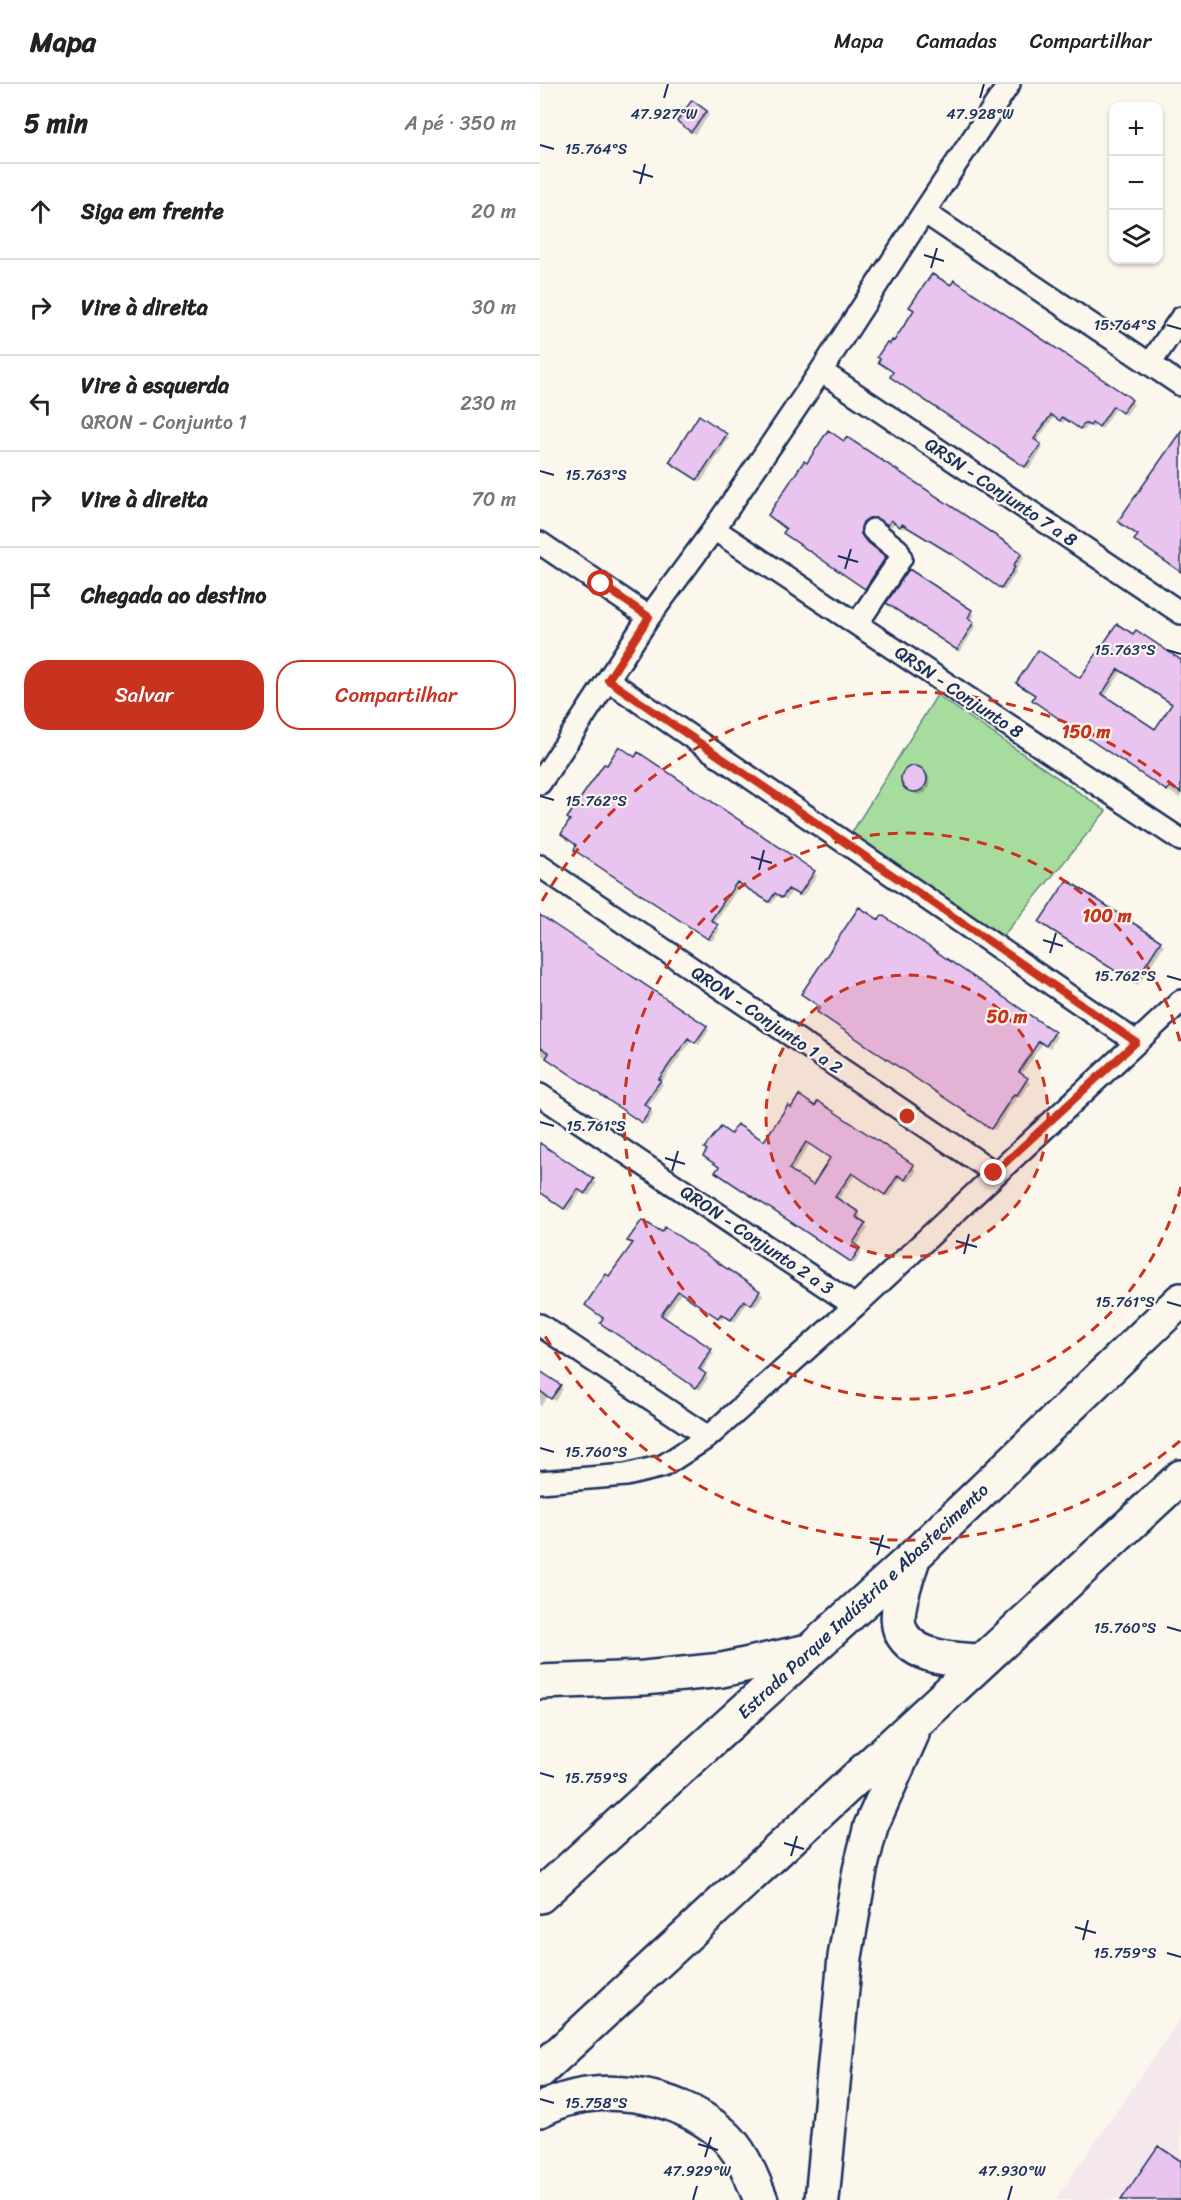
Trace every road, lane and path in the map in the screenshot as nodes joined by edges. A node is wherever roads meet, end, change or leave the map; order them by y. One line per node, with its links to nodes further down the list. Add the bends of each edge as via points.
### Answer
1 (1009, 84): 2 (street)
2 (924, 212): 4 (street); 5 (street)
3 (1181, 318): 4 (street)
4 (1150, 364): 6 (street)
5 (821, 371): 7 (street); 10 (street, QRSN - Conjunto 7 a 8)
6 (1181, 384)
7 (714, 529): 11 (street); 12 (street, QRSN - Conjunto 8)
8 (873, 530): 12 (street, via 898,550 901,558)
9 (540, 543): 11 (street)
10 (1181, 613)
11 (649, 617): 13 (street)
12 (857, 624): 15 (street, QRSN - Conjunto 8)
13 (608, 680): 14 (street); 18 (street)
14 (540, 783)
15 (1181, 840)
16 (540, 866): 20 (street, QRON - Conjunto 1 a 2)
17 (1181, 1001): 18 (street)
18 (1136, 1042): 20 (street)
19 (540, 1095): 22 (street, QRON - Conjunto 2 a 3)
20 (994, 1173): 22 (street)
21 (1181, 1300): 27 (highway, Estrada Parque Indústria e Abastecimento)
22 (855, 1306): 24 (street)
23 (540, 1324): 24 (street)
24 (708, 1437): 26 (street, via 663,1466 626,1475)
25 (1181, 1477): 29 (highway)
26 (540, 1482)
27 (913, 1557): 28 (highway, Estrada Parque Indústria e Abastecimento); 29 (highway, via 901,1598 900,1631 924,1652 952,1660)
28 (810, 1651): 30 (highway, via 722,1670); 32 (highway, Estrada Parque Indústria e Abastecimento)
29 (982, 1661): 31 (highway)
30 (540, 1682)
31 (918, 1721): 33 (highway); 36 (highway, via 871,1826 860,1870 845,1957)
32 (540, 1896)
33 (540, 2071)
34 (540, 2110): 35 (highway, via 592,2094 634,2093 684,2109 723,2134 747,2166)
35 (761, 2200)
36 (822, 2200)

